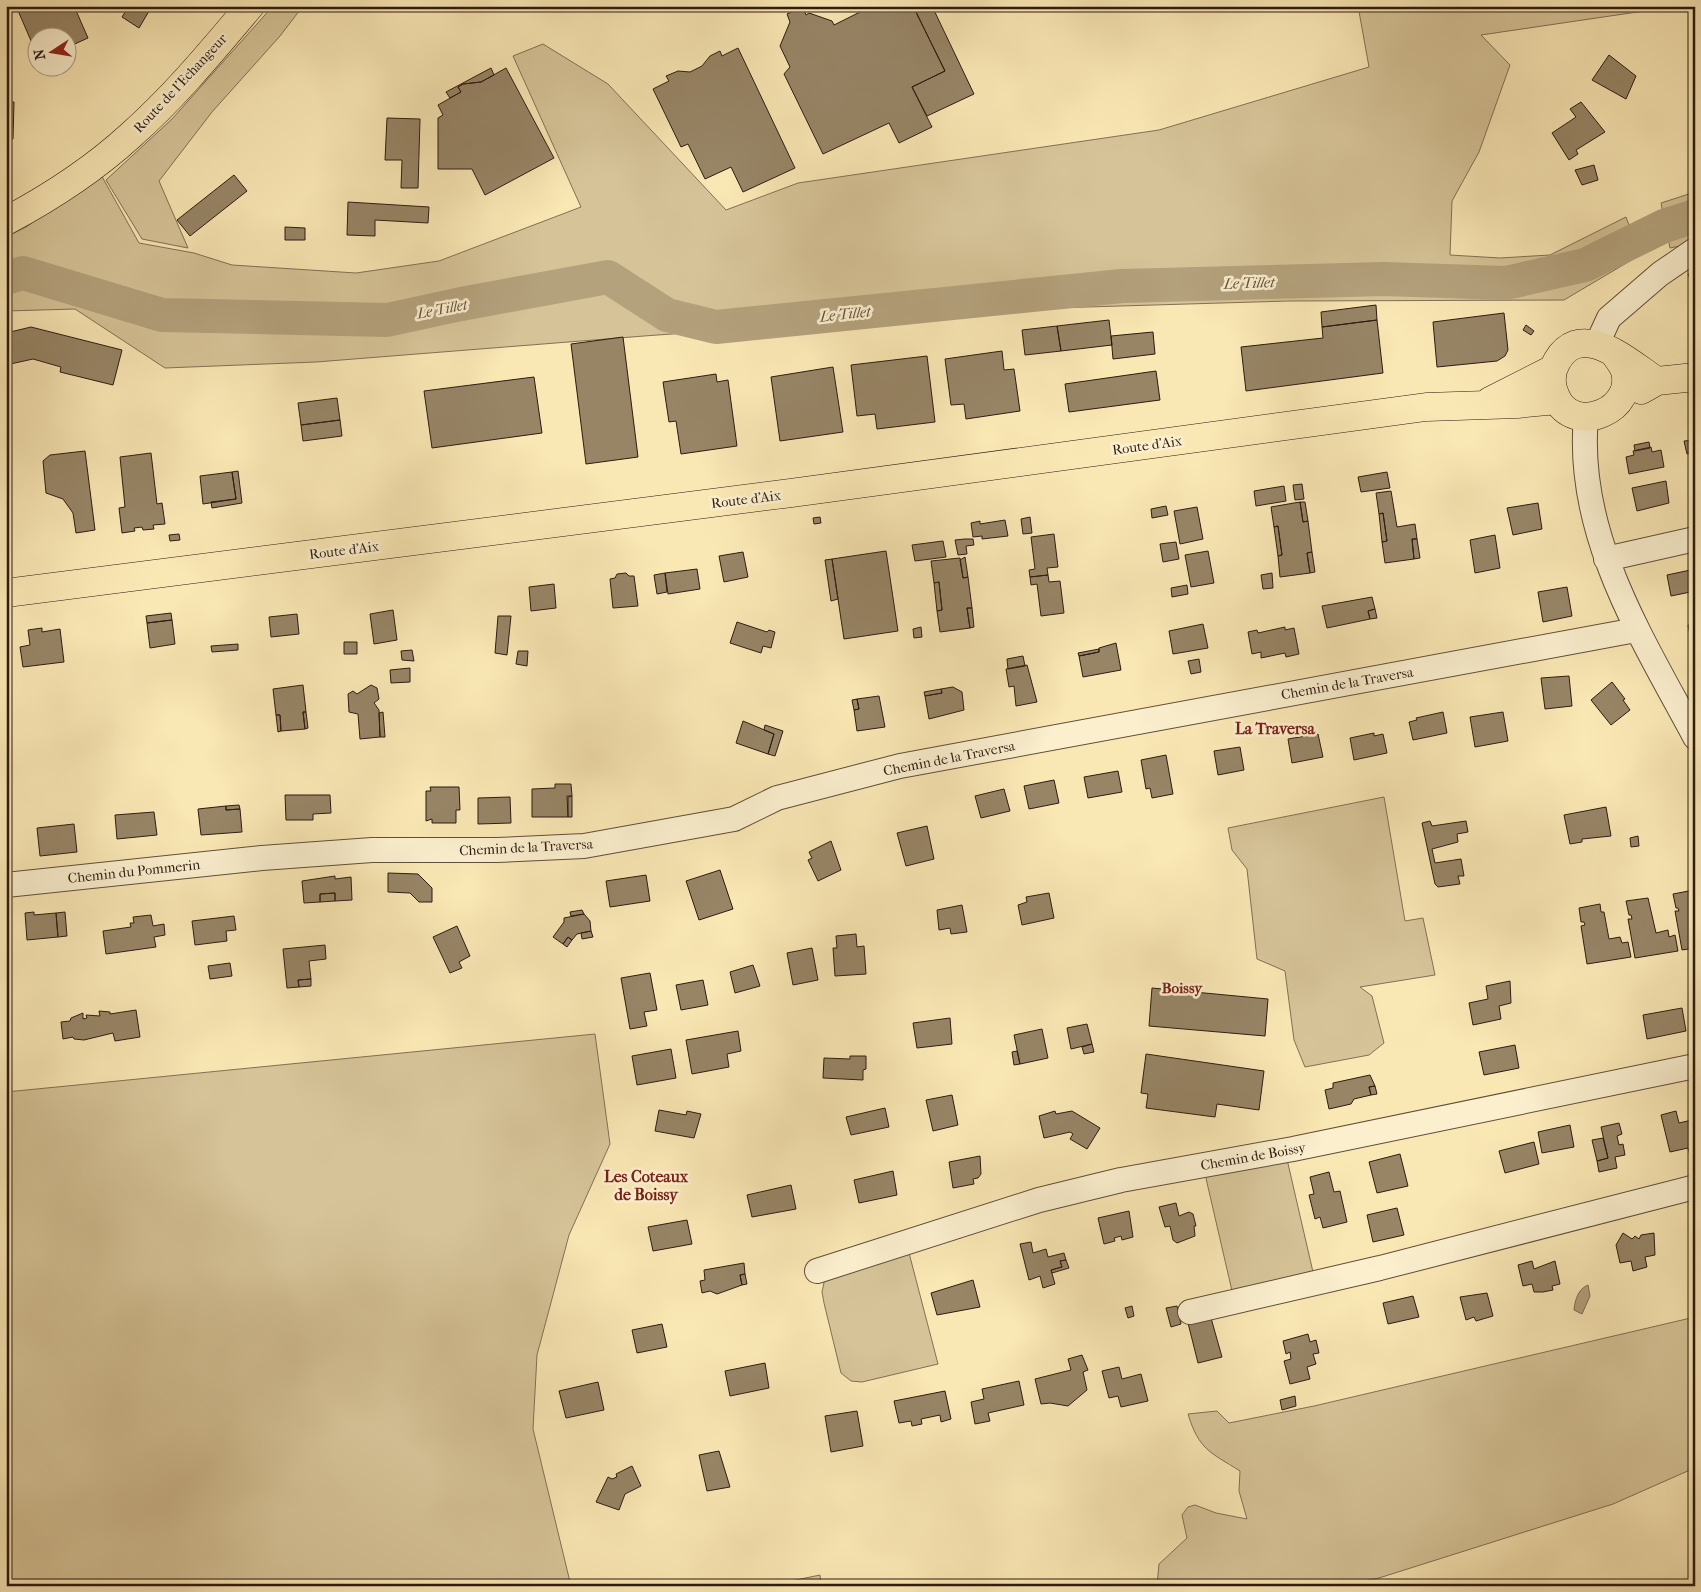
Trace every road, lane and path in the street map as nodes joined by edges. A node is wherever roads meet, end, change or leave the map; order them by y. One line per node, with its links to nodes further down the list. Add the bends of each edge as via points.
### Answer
1 (250, 6): 2 (main road, Route de l'Echangeur, via 175,93 130,136 70,182)
2 (6, 221)
3 (1695, 250): 4 (street, via 1660,274 1609,318)
4 (1605, 348): 5 (main road, via 1584,343 1566,350); 7 (main road); 9 (main road, via 1623,367 1625,374 1625,387)
5 (1553, 369): 8 (main road, via 1551,384); 10 (main road, Route d'Aix)
6 (1695, 377): 7 (main road)
7 (1657, 382): 9 (main road)
8 (1557, 400): 10 (main road, Route d'Aix); 11 (main road, via 1570,412)
9 (1619, 401): 11 (main road, via 1607,412)
10 (1485, 404): 14 (main road, Route d'Aix, via 1426,408)
11 (1586, 417): 13 (street, via 1583,446 1587,490)
12 (1695, 539): 13 (street)
13 (1606, 559): 15 (street)
14 (6, 593)
15 (1636, 630): 16 (street); 17 (street, Chemin de la Traversa, via 900,766 776,798 734,819 584,846 372,850)
16 (1695, 737)
17 (262, 858): 18 (street, Chemin du Pommerin)
18 (6, 885)
19 (1695, 1066): 21 (street, Chemin de Boissy, via 1293,1149 1121,1180 1039,1200)
20 (1695, 1187): 22 (street, via 1389,1266)
21 (817, 1271)
22 (1190, 1312)

